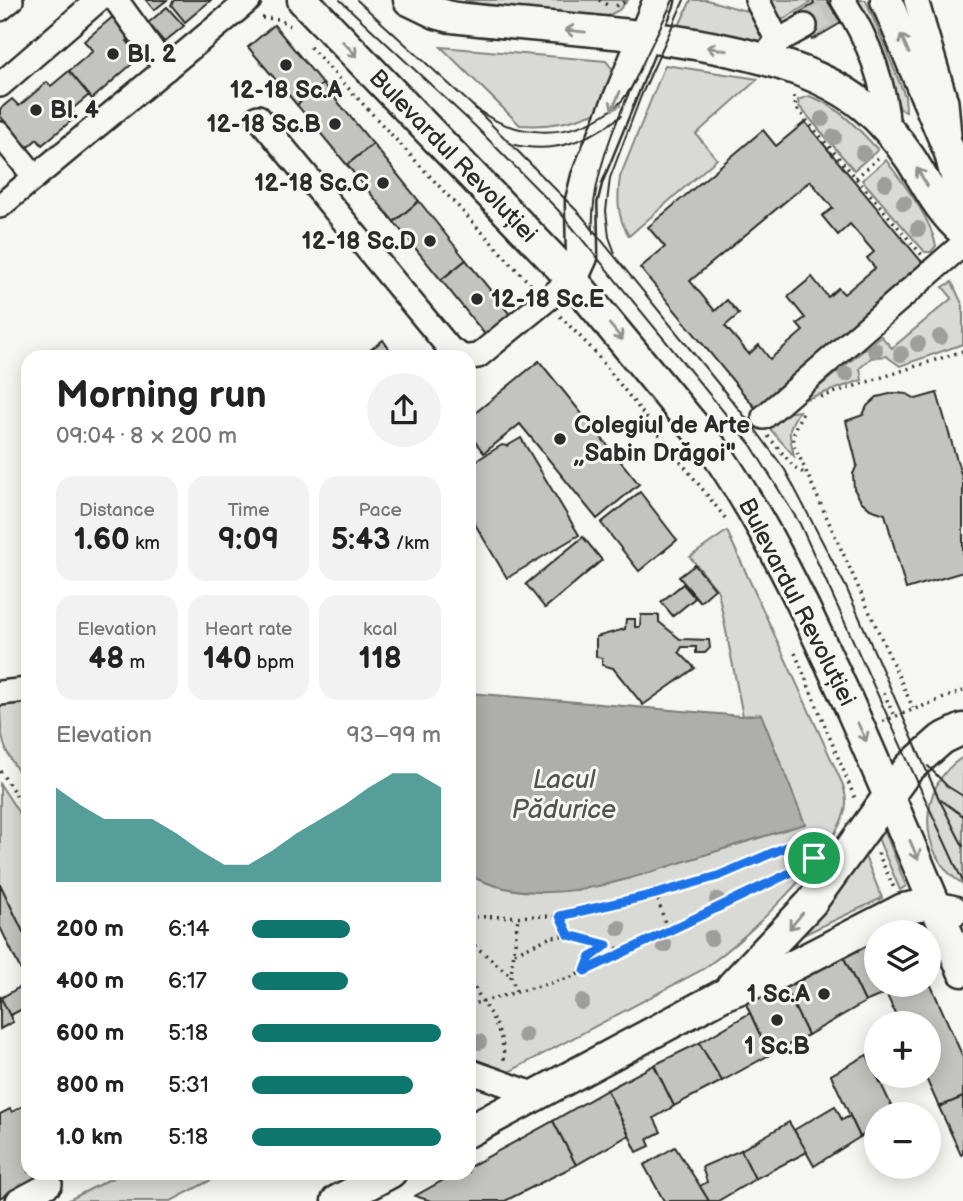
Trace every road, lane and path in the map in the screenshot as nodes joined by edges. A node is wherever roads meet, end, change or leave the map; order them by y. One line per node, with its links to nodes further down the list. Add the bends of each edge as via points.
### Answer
1 (11, 0): 13 (street)
2 (98, 0): 21 (street)
3 (116, 0): 20 (street)
4 (303, 0): 34 (main road, Bulevardul Revoluției, one-way to 34)
5 (409, 0): 18 (main road, one-way to 5, via 451,17)
6 (599, 0): 7 (path, via 612,7)
7 (628, 0)
8 (659, 0): 18 (main road)
9 (757, 0): 19 (street)
10 (886, 0): 26 (main road, one-way to 10)
11 (916, 0): 26 (street, via 946,102)
12 (841, 4): 25 (street, via 869,46 879,73)
13 (0, 9)
14 (251, 10): 16 (path, via 279,19); 20 (street)
15 (804, 26): 19 (street)
16 (296, 32)
17 (301, 37): 35 (path)
18 (642, 38): 19 (main road, one-way to 18); 34 (main road, one-way to 34, via 587,177 581,201 582,257)
19 (770, 50): 25 (main road, via 863,105)
20 (166, 69): 27 (street)
21 (0, 85)
22 (796, 87): 28 (path, via 796,108)
23 (258, 117): 36 (street)
24 (0, 134): 27 (street)
25 (888, 140): 28 (path); 31 (main road, one-way to 25, via 945,214 909,157)
26 (950, 152): 30 (main road)
27 (35, 177): 29 (street)
28 (856, 177): 33 (path, via 919,252)
29 (0, 206)
30 (963, 206)
31 (963, 231)
32 (963, 244): 41 (street)
33 (931, 257)
34 (572, 279): 35 (street); 52 (main road, Bulevardul Revoluției, one-way to 52, via 717,454 756,514 813,625)
35 (545, 301): 38 (street); 43 (path, via 593,350)
36 (452, 350)
37 (963, 351): 39 (path)
38 (476, 356)
39 (817, 399)
40 (809, 405): 42 (path, via 792,435)
41 (764, 417): 42 (path, via 760,428 794,467)
42 (809, 476): 49 (path)
43 (728, 522)
44 (795, 652): 54 (path)
45 (21, 691): 48 (street)
46 (963, 691): 49 (path)
47 (884, 692): 49 (path, via 894,716)
48 (0, 693)
49 (913, 708)
50 (963, 729): 52 (main road, via 932,746)
51 (0, 771): 53 (path)
52 (889, 793): 54 (main road); 59 (main road, Bulevardul Revoluției, one-way to 59)
53 (21, 802)
54 (867, 827): 58 (path); 74 (main road, one-way to 74, via 803,913)
55 (822, 851): 56 (path)
56 (814, 858): 57 (path, via 805,839 718,876); 63 (path)
57 (656, 894): 60 (path); 63 (path)
58 (903, 909): 59 (main road, via 925,905); 74 (main road, via 775,975)
59 (951, 910): 70 (main road, Bulevardul Revoluției)
60 (560, 916): 62 (path); 64 (path)
61 (476, 917): 62 (path)
62 (518, 917): 68 (path)
63 (668, 933): 67 (path)
64 (569, 935): 65 (path); 68 (path, via 551,937)
65 (607, 945): 67 (path); 69 (path, via 590,958)
66 (476, 947): 71 (path)
67 (629, 952): 69 (path)
68 (514, 954): 71 (path)
69 (585, 971): 73 (path)
70 (963, 971)
71 (511, 976): 73 (path)
72 (476, 987): 75 (path)
73 (516, 991): 75 (path)
74 (724, 994): 79 (main road)
75 (484, 1001): 76 (path); 78 (path, via 500,1035)
76 (476, 1003)
77 (476, 1073): 78 (street)
78 (502, 1083): 79 (street)
79 (537, 1095): 80 (main road)
80 (476, 1127)
81 (50, 1184): 83 (street)
82 (380, 1186): 84 (main road)
83 (18, 1201)
84 (337, 1201)

